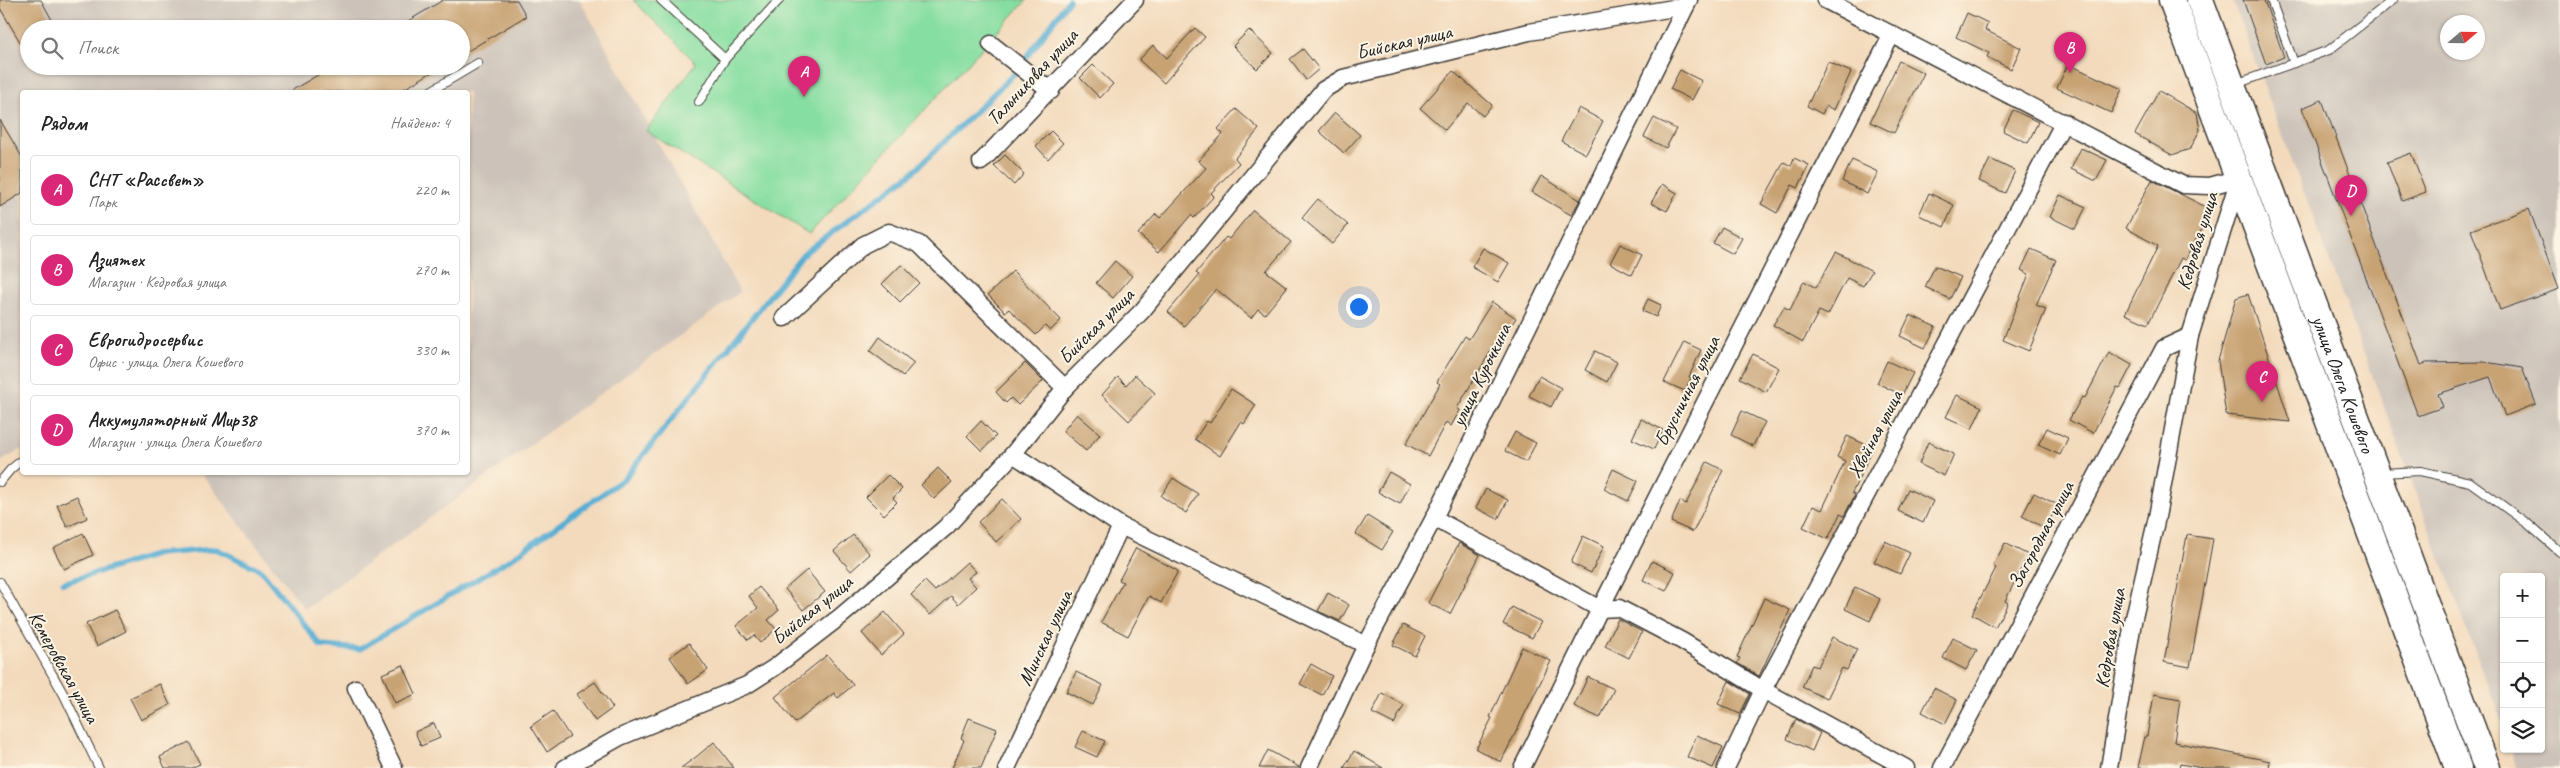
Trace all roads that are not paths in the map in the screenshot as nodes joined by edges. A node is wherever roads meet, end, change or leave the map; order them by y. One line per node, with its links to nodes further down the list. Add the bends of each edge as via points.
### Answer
1 (661, 0): 12 (lane)
2 (779, 0): 12 (lane)
3 (1135, 0): 19 (street, Тальниковая улица)
4 (1825, 0): 10 (street, Кедровая улица)
5 (2172, 0): 23 (main road, улица Олега Кошевого)
6 (2200, 0): 17 (main road, улица Олега Кошевого)
7 (2271, 0): 14 (lane)
8 (2393, 0): 14 (lane, via 2329,50)
9 (1687, 3): 26 (street, Бийская улица, via 1529,32 1343,78 1323,90 1142,311); 31 (street, улица Курочкина)
10 (1892, 34): 21 (street, Кедровая улица); 35 (street, Брусничная улица)
11 (991, 44): 19 (street)
12 (725, 59): 20 (lane)
13 (478, 63): 15 (lane)
14 (2294, 63): 17 (lane)
15 (470, 68)
16 (458, 75): 18 (lane)
17 (2232, 86): 29 (main road, улица Олега Кошевого)
18 (432, 90)
19 (1051, 91): 22 (street, Тальниковая улица)
20 (700, 102)
21 (2064, 122): 23 (street, Кедровая улица, via 2183,185 2210,186); 38 (street, Хвойная улица)
22 (981, 162)
23 (2239, 178): 25 (street, Кедровая улица); 39 (main road, улица Олега Кошевого)
24 (784, 318): 26 (street, via 863,245 889,232 919,244)
25 (2190, 336): 48 (street, Загородная улица, via 2164,348); 49 (street, Кедровая улица, via 2157,517 2133,622)
26 (1065, 388): 27 (street, Бийская улица)
27 (1013, 454): 32 (street); 42 (street, Бийская улица, via 946,527 842,616 775,667 747,684 620,738)
28 (20, 462): 30 (lane)
29 (2377, 473): 33 (lane, via 2420,471 2470,482); 52 (main road, улица Олега Кошевого)
30 (0, 482)
31 (1434, 518): 35 (street); 36 (street, улица Курочкина)
32 (1121, 526): 36 (street); 43 (street, Минская улица)
33 (2560, 552)
34 (0, 582): 40 (lane, Кемеровская улица, via 64,695)
35 (1600, 609): 38 (street, via 1619,608); 45 (street, Брусничная улица)
36 (1366, 645): 44 (street, улица Курочкина)
37 (356, 688): 41 (street)
38 (1763, 690): 46 (street, Хвойная улица); 47 (street)
39 (2441, 724): 50 (main road); 51 (main road, улица Олега Кошевого)
40 (99, 768)
41 (394, 768)
42 (565, 768)
43 (1007, 768)
44 (1309, 768)
45 (1522, 768)
46 (1726, 768)
47 (1906, 768)
48 (1942, 768)
49 (2109, 768)
50 (2449, 768)
51 (2458, 768)
52 (2487, 768)

